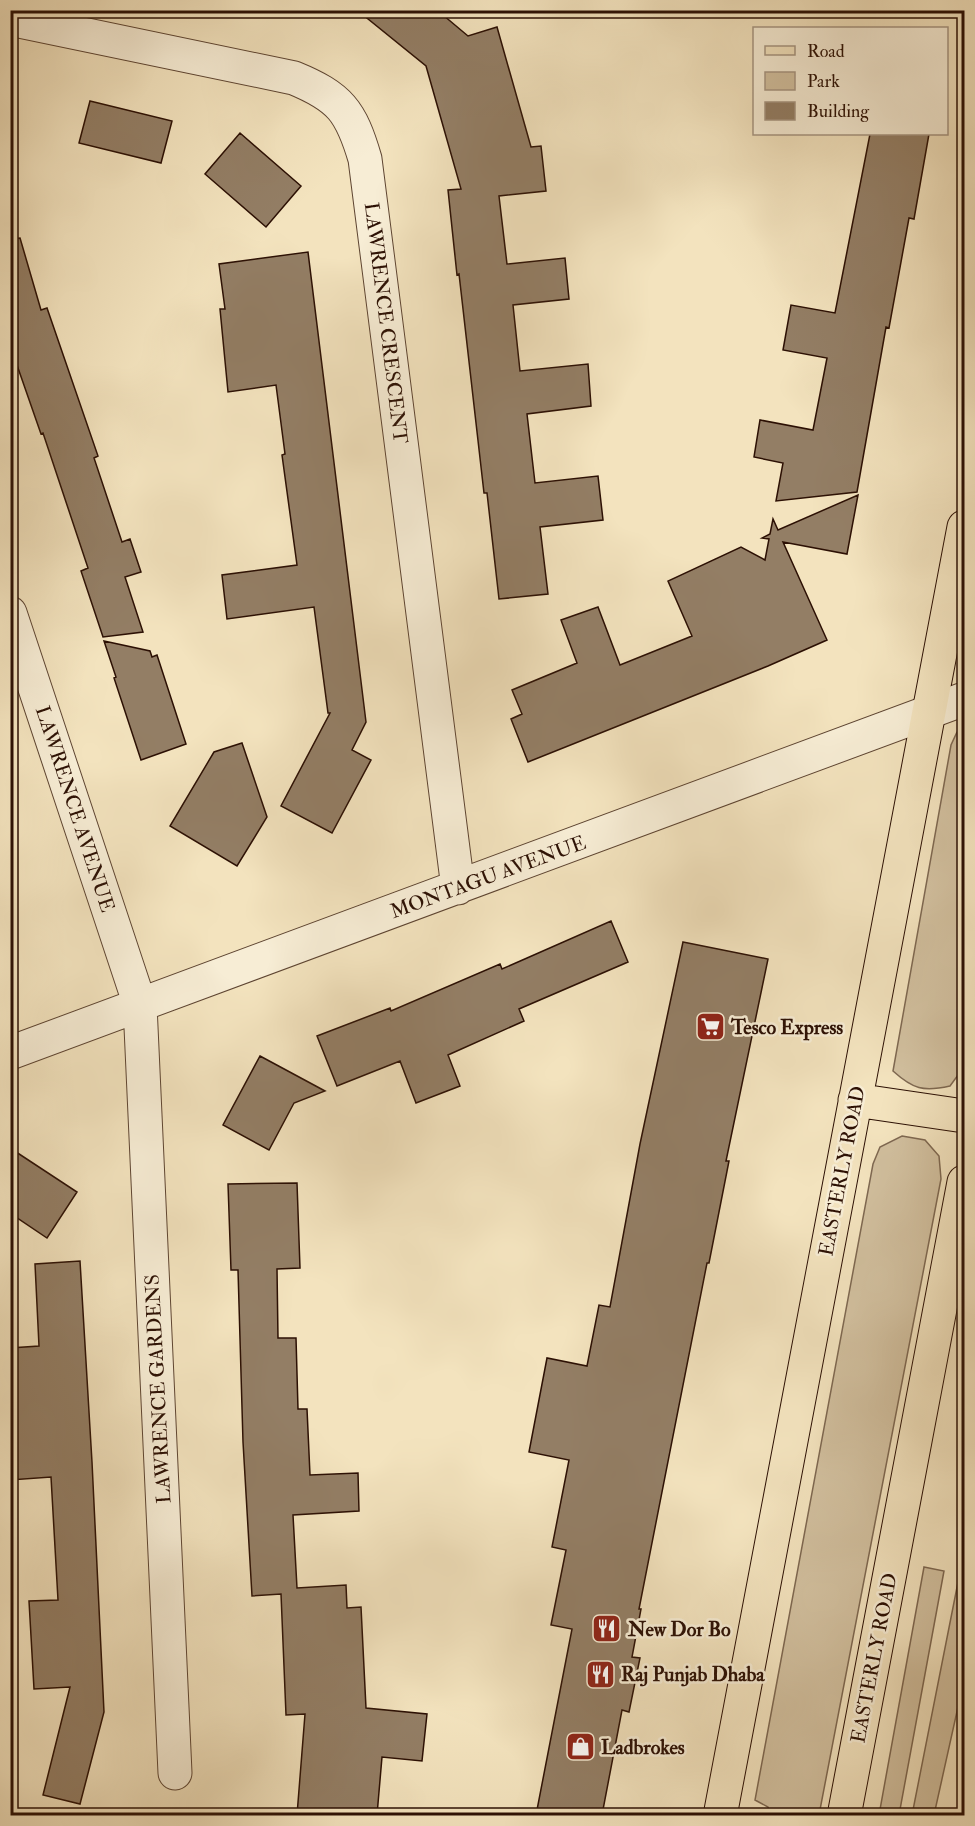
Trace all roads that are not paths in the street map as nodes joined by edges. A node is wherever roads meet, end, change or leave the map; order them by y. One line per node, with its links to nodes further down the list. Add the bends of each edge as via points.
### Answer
1 (10, 19): 6 (street, LAWRENCE CRESCENT, via 294,78 320,89 335,101 357,131 365,159)
2 (964, 528): 5 (main road, EASTERLY ROAD)
3 (10, 613): 7 (street, LAWRENCE AVENUE)
4 (964, 699): 5 (street, MONTAGU AVENUE)
5 (928, 711): 6 (street, MONTAGU AVENUE); 9 (main road, EASTERLY ROAD)
6 (458, 888): 7 (street, MONTAGU AVENUE)
7 (140, 1005): 8 (street, MONTAGU AVENUE); 12 (street, LAWRENCE GARDENS)
8 (10, 1053)
9 (855, 1100): 10 (main road); 13 (main road, EASTERLY ROAD)
10 (964, 1116)
11 (964, 1182): 14 (main road, EASTERLY ROAD)
12 (175, 1773)
13 (720, 1815)
14 (844, 1815)

